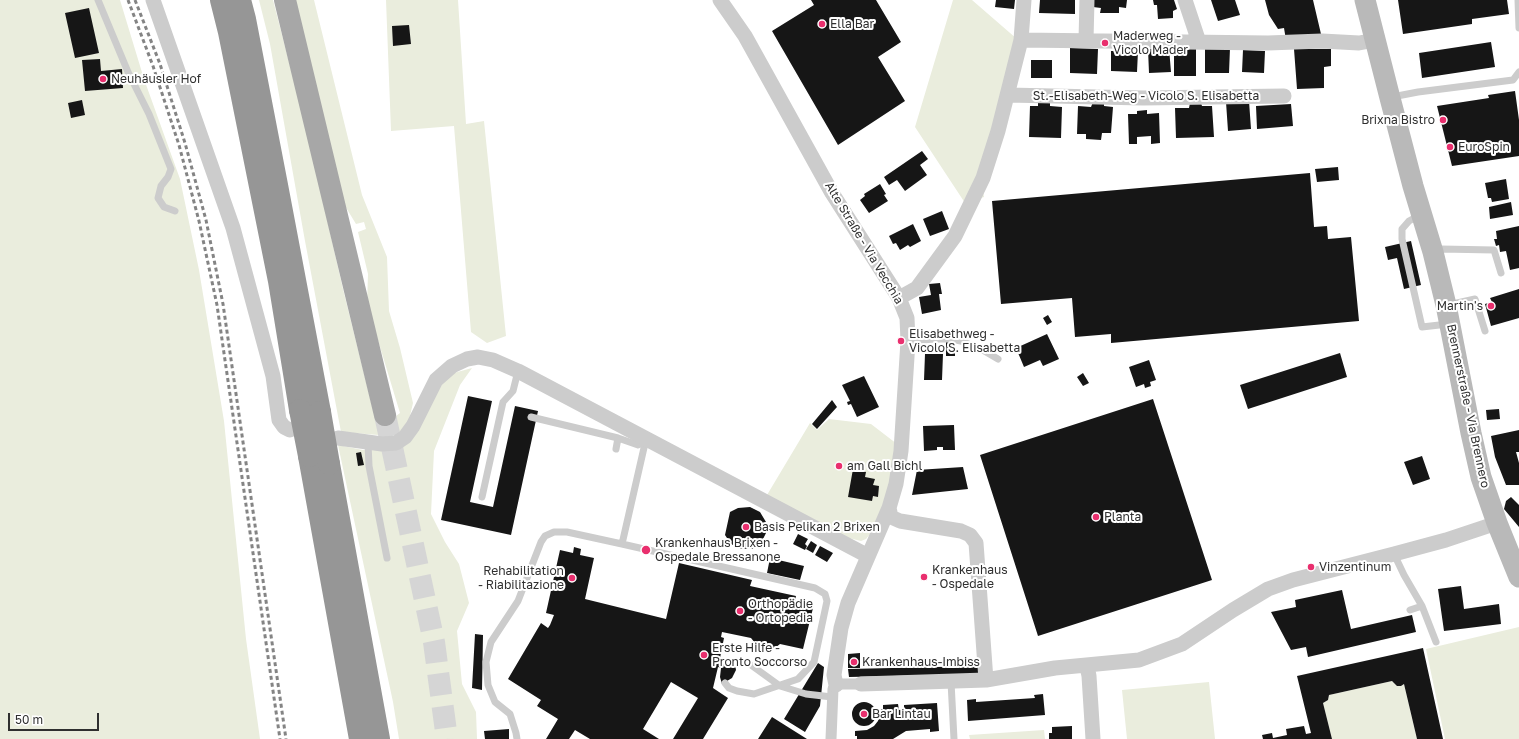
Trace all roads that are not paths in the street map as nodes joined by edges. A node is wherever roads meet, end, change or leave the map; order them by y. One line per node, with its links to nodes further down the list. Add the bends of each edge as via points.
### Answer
1 (98, 0): 23 (lane, via 128,72 150,114 171,169 161,186 158,198 164,207)
2 (153, 0): 36 (street, via 217,198 233,228 273,376 279,420)
3 (215, 0): 14 (highway)
4 (221, 0): 14 (highway)
5 (240, 0): 33 (highway, via 278,185)
6 (285, 0): 34 (main road)
7 (720, 0): 27 (street, Alte Straße - Via Vecchia, via 745,36 832,193)
8 (1024, 0): 15 (street)
9 (1087, 0): 16 (street)
10 (1185, 0): 18 (street)
11 (1365, 0): 17 (main road, Brennerstraße - Via Brennero)
12 (1518, 0): 13 (lane)
13 (1519, 28)
14 (229, 32): 33 (highway, via 279,281)
15 (1021, 40): 16 (street); 20 (street)
16 (1086, 40): 18 (street)
17 (1375, 40): 18 (street, via 1359,43); 22 (main road, Brennerstraße - Via Brennero)
18 (1199, 42)
19 (1519, 72): 22 (lane, via 1513,80)
20 (1008, 95): 21 (street, St.-Elisabeth-Weg - Vicolo S. Elisabetta, via 1143,98); 27 (street, via 982,178 955,236 917,288)
21 (1284, 96)
22 (1390, 98): 24 (main road, Brennerstraße - Via Brennero)
23 (175, 211)
24 (1422, 214): 25 (main road, Brennerstraße - Via Brennero); 28 (lane, via 1402,229 1422,327)
25 (1433, 252): 26 (lane, via 1441,249 1494,250); 28 (main road, Brennerstraße - Via Brennero)
26 (1501, 273)
27 (899, 298): 30 (street, Alte Straße - Via Vecchia, via 907,318)
28 (1448, 315): 29 (lane, via 1474,299); 44 (main road, Brennerstraße - Via Brennero, via 1481,477)
29 (1485, 331)
30 (908, 341): 31 (lane, via 961,341); 43 (street, Alte Straße - Via Vecchia, via 901,451)
31 (998, 359)
32 (518, 371): 39 (street); 40 (street, via 493,360 478,357 452,366 436,380 405,437 396,442); 42 (lane, via 513,390 503,402)
33 (310, 411): 61 (highway, bridge, via 309,456); 62 (highway, bridge, via 329,464)
34 (386, 415)
35 (531, 417): 38 (lane)
36 (290, 430)
37 (338, 438): 40 (street)
38 (618, 438): 39 (lane, via 638,445); 41 (lane)
39 (646, 439): 45 (lane, via 633,516); 47 (street)
40 (368, 443): 48 (lane, via 369,466)
41 (616, 449)
42 (482, 497)
43 (889, 508): 47 (street, Alte Straße - Via Vecchia); 55 (street, via 891,517 900,521 962,531 970,535 976,543)
44 (1497, 523): 46 (street); 49 (main road, Brennerstraße - Via Brennero)
45 (622, 544): 59 (lane, via 815,588 825,594 827,602 814,662 798,679); 63 (lane, via 567,532 554,532 545,536 541,542 518,601 491,642 486,662 488,685 495,702 510,714)
46 (1394, 554): 50 (lane); 54 (street, via 1268,589 1182,644 1139,660)
47 (868, 556): 60 (street, Alte Straße - Via Vecchia, via 848,603 841,628)
48 (387, 558)
49 (1519, 577)
50 (1422, 606): 51 (lane); 52 (lane)
51 (1410, 610)
52 (1436, 642)
53 (735, 661): 59 (lane, via 751,665)
54 (1086, 666): 55 (street, via 1055,668); 66 (street)
55 (986, 680): 56 (street)
56 (951, 682): 58 (street); 65 (lane)
57 (725, 683): 59 (lane, via 728,688 737,692 754,694)
58 (861, 684): 60 (street, via 840,684)
59 (780, 686): 60 (lane, via 806,694)
60 (834, 691): 64 (street)
61 (360, 739)
62 (379, 739)
63 (517, 739)
64 (831, 739)
65 (954, 739)
66 (1093, 739)

